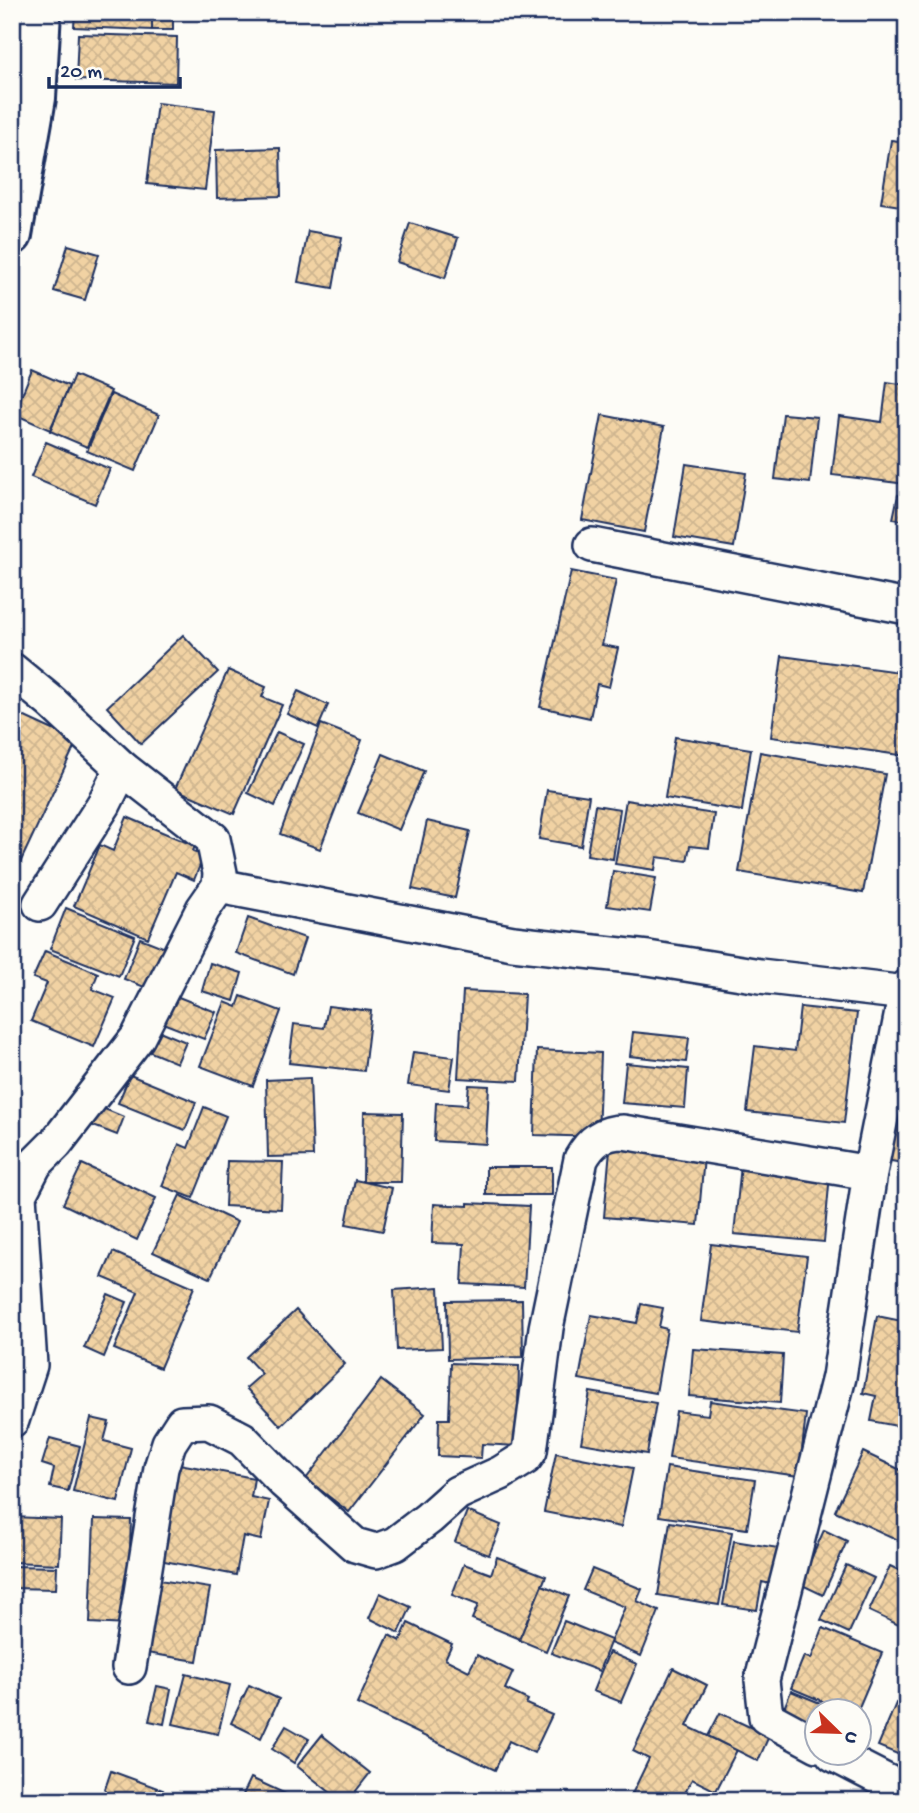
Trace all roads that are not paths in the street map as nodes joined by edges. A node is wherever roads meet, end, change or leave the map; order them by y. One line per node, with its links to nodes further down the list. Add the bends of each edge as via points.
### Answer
1 (41, 12): 2 (street, via 36,98)
2 (12, 234)
3 (592, 544): 4 (street)
4 (907, 607)
5 (12, 670): 6 (street)
6 (122, 768): 7 (street, via 214,839); 8 (street)
7 (219, 886): 9 (street, via 513,943); 11 (street, via 138,1037 35,1164 19,1195 30,1365)
8 (40, 904)
9 (906, 990): 10 (street)
10 (870, 1173): 12 (street, via 623,1132 597,1138 581,1158 546,1328 530,1451 525,1458 457,1493 395,1544 376,1551 355,1545 242,1439 209,1422 182,1423 161,1468); 13 (street, via 839,1377 762,1680 766,1717)
11 (12, 1420)
12 (129, 1667)
13 (804, 1738)
14 (856, 1768): 15 (street)
15 (900, 1794)

